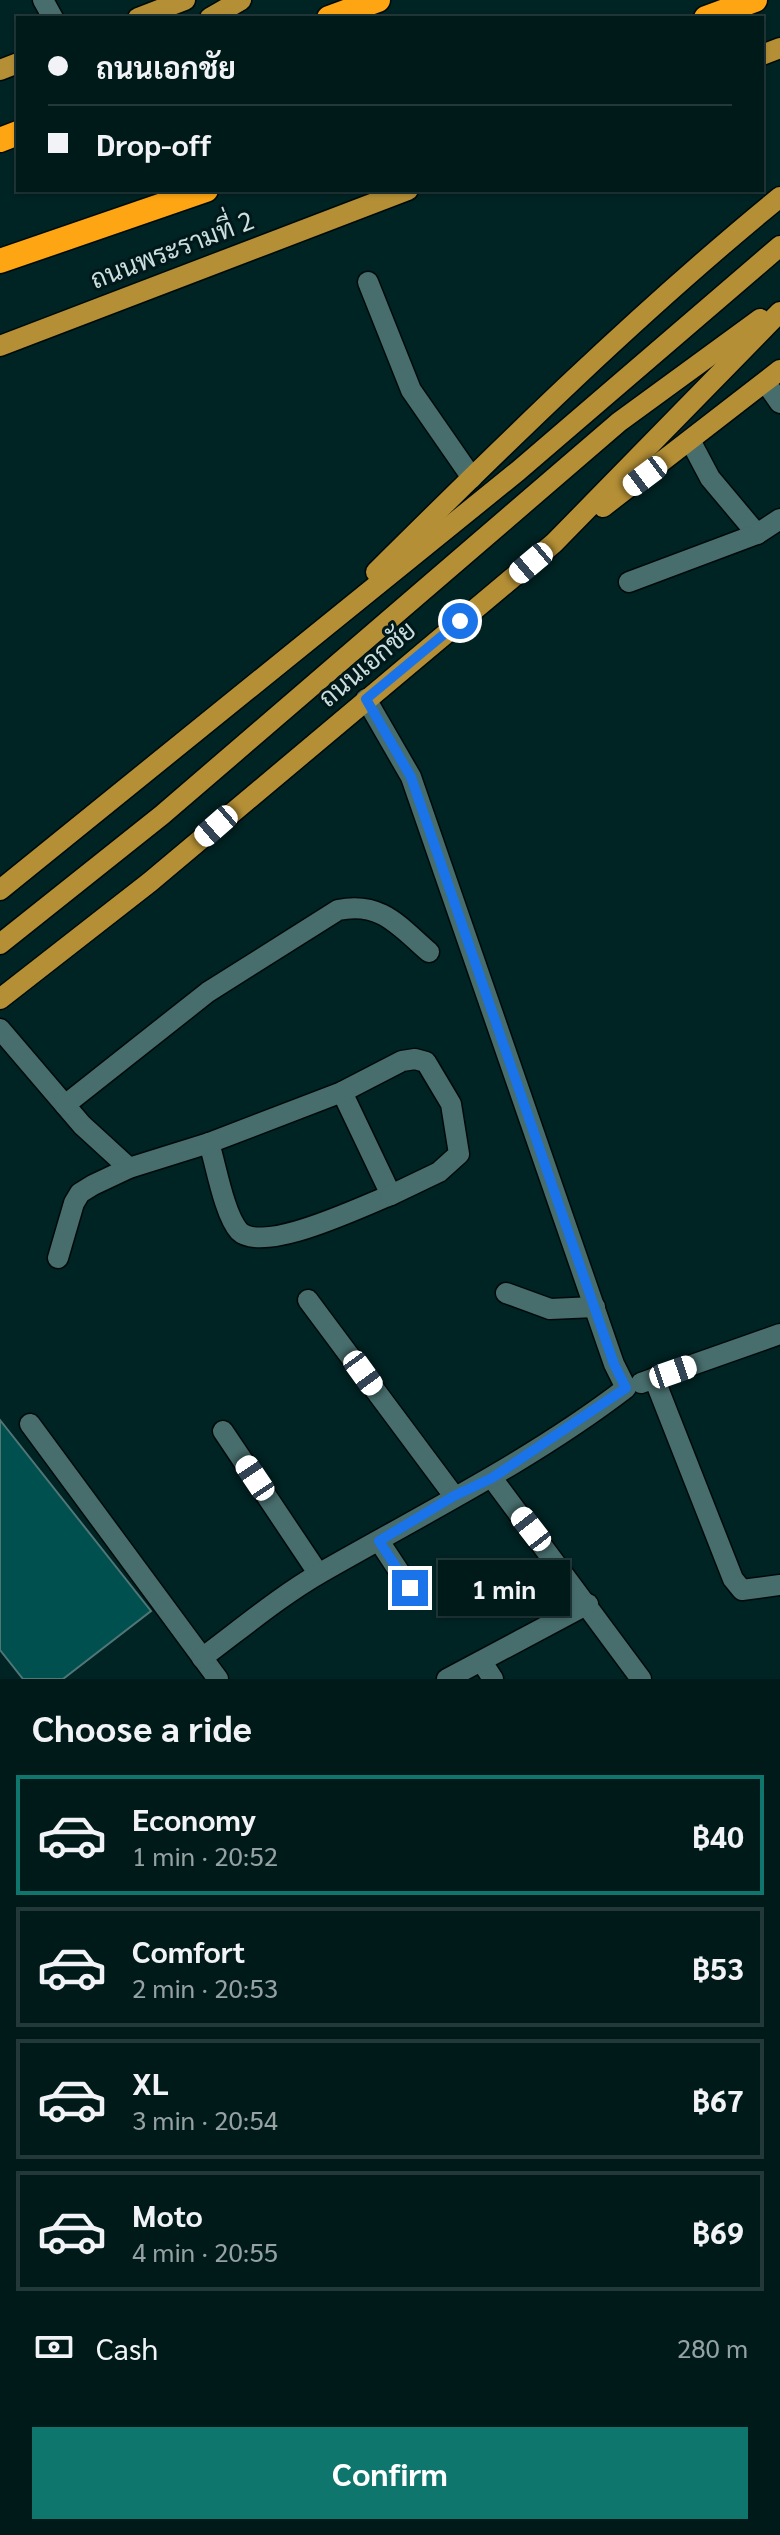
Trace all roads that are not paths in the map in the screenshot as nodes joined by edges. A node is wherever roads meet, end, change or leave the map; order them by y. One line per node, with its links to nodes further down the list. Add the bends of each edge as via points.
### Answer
1 (185, 0): 5 (main road)
2 (241, 0): 6 (main road)
3 (378, 0): 7 (highway)
4 (755, 0): 8 (highway)
5 (143, 16)
6 (213, 16)
7 (334, 16)
8 (711, 16)
9 (200, 192): 13 (highway, ถนนพระรามที่ 2)
10 (403, 192): 17 (main road, ถนนพระรามที่ 2)
11 (780, 197): 21 (main road, via 729,238)
12 (780, 246): 26 (main road, ถนนเอกชัย)
13 (0, 261)
14 (368, 282): 21 (street, via 411,390)
15 (780, 306): 29 (main road, via 609,431 162,815)
16 (780, 312): 24 (main road, ถนนเอกชัย)
17 (0, 346)
18 (773, 376): 19 (street); 20 (main road)
19 (780, 403)
20 (691, 442): 23 (street, via 710,478); 24 (main road)
21 (472, 478): 26 (main road)
22 (780, 519): 23 (street)
23 (757, 534): 25 (street)
24 (554, 543): 27 (main road, ถนนเอกชัย)
25 (629, 582)
26 (288, 660): 28 (main road, ถนนเอกชัย)
27 (366, 699): 31 (main road, ถนนเอกชัย, via 150,882); 41 (street, via 411,777)
28 (0, 890)
29 (0, 944)
30 (429, 952): 34 (street, via 384,913 358,906 338,910 208,992)
31 (0, 999)
32 (0, 1029): 34 (street)
33 (342, 1092): 35 (street); 37 (street); 37 (street, via 415,1059 426,1062 451,1104 459,1154)
34 (65, 1105): 36 (street)
35 (209, 1143): 36 (street); 37 (street, via 230,1213 240,1231 254,1238 277,1238)
36 (129, 1168): 38 (street, via 80,1193)
37 (391, 1195)
38 (58, 1258)
39 (506, 1293): 41 (street, via 550,1309)
40 (308, 1300): 48 (street)
41 (595, 1307): 44 (street)
42 (780, 1334): 43 (street)
43 (654, 1378): 44 (street); 51 (street, via 733,1579 742,1590)
44 (626, 1388): 47 (street)
45 (30, 1424): 54 (street)
46 (223, 1431): 50 (street)
47 (492, 1478): 48 (street); 53 (street)
48 (454, 1496): 49 (street)
49 (379, 1541): 50 (street); 52 (street)
50 (318, 1573): 54 (street)
51 (780, 1585)
52 (410, 1588)
53 (588, 1604): 55 (street); 58 (street)
54 (202, 1658): 56 (street)
55 (488, 1670): 57 (street)
56 (218, 1679)
57 (447, 1679)
58 (641, 1679)

